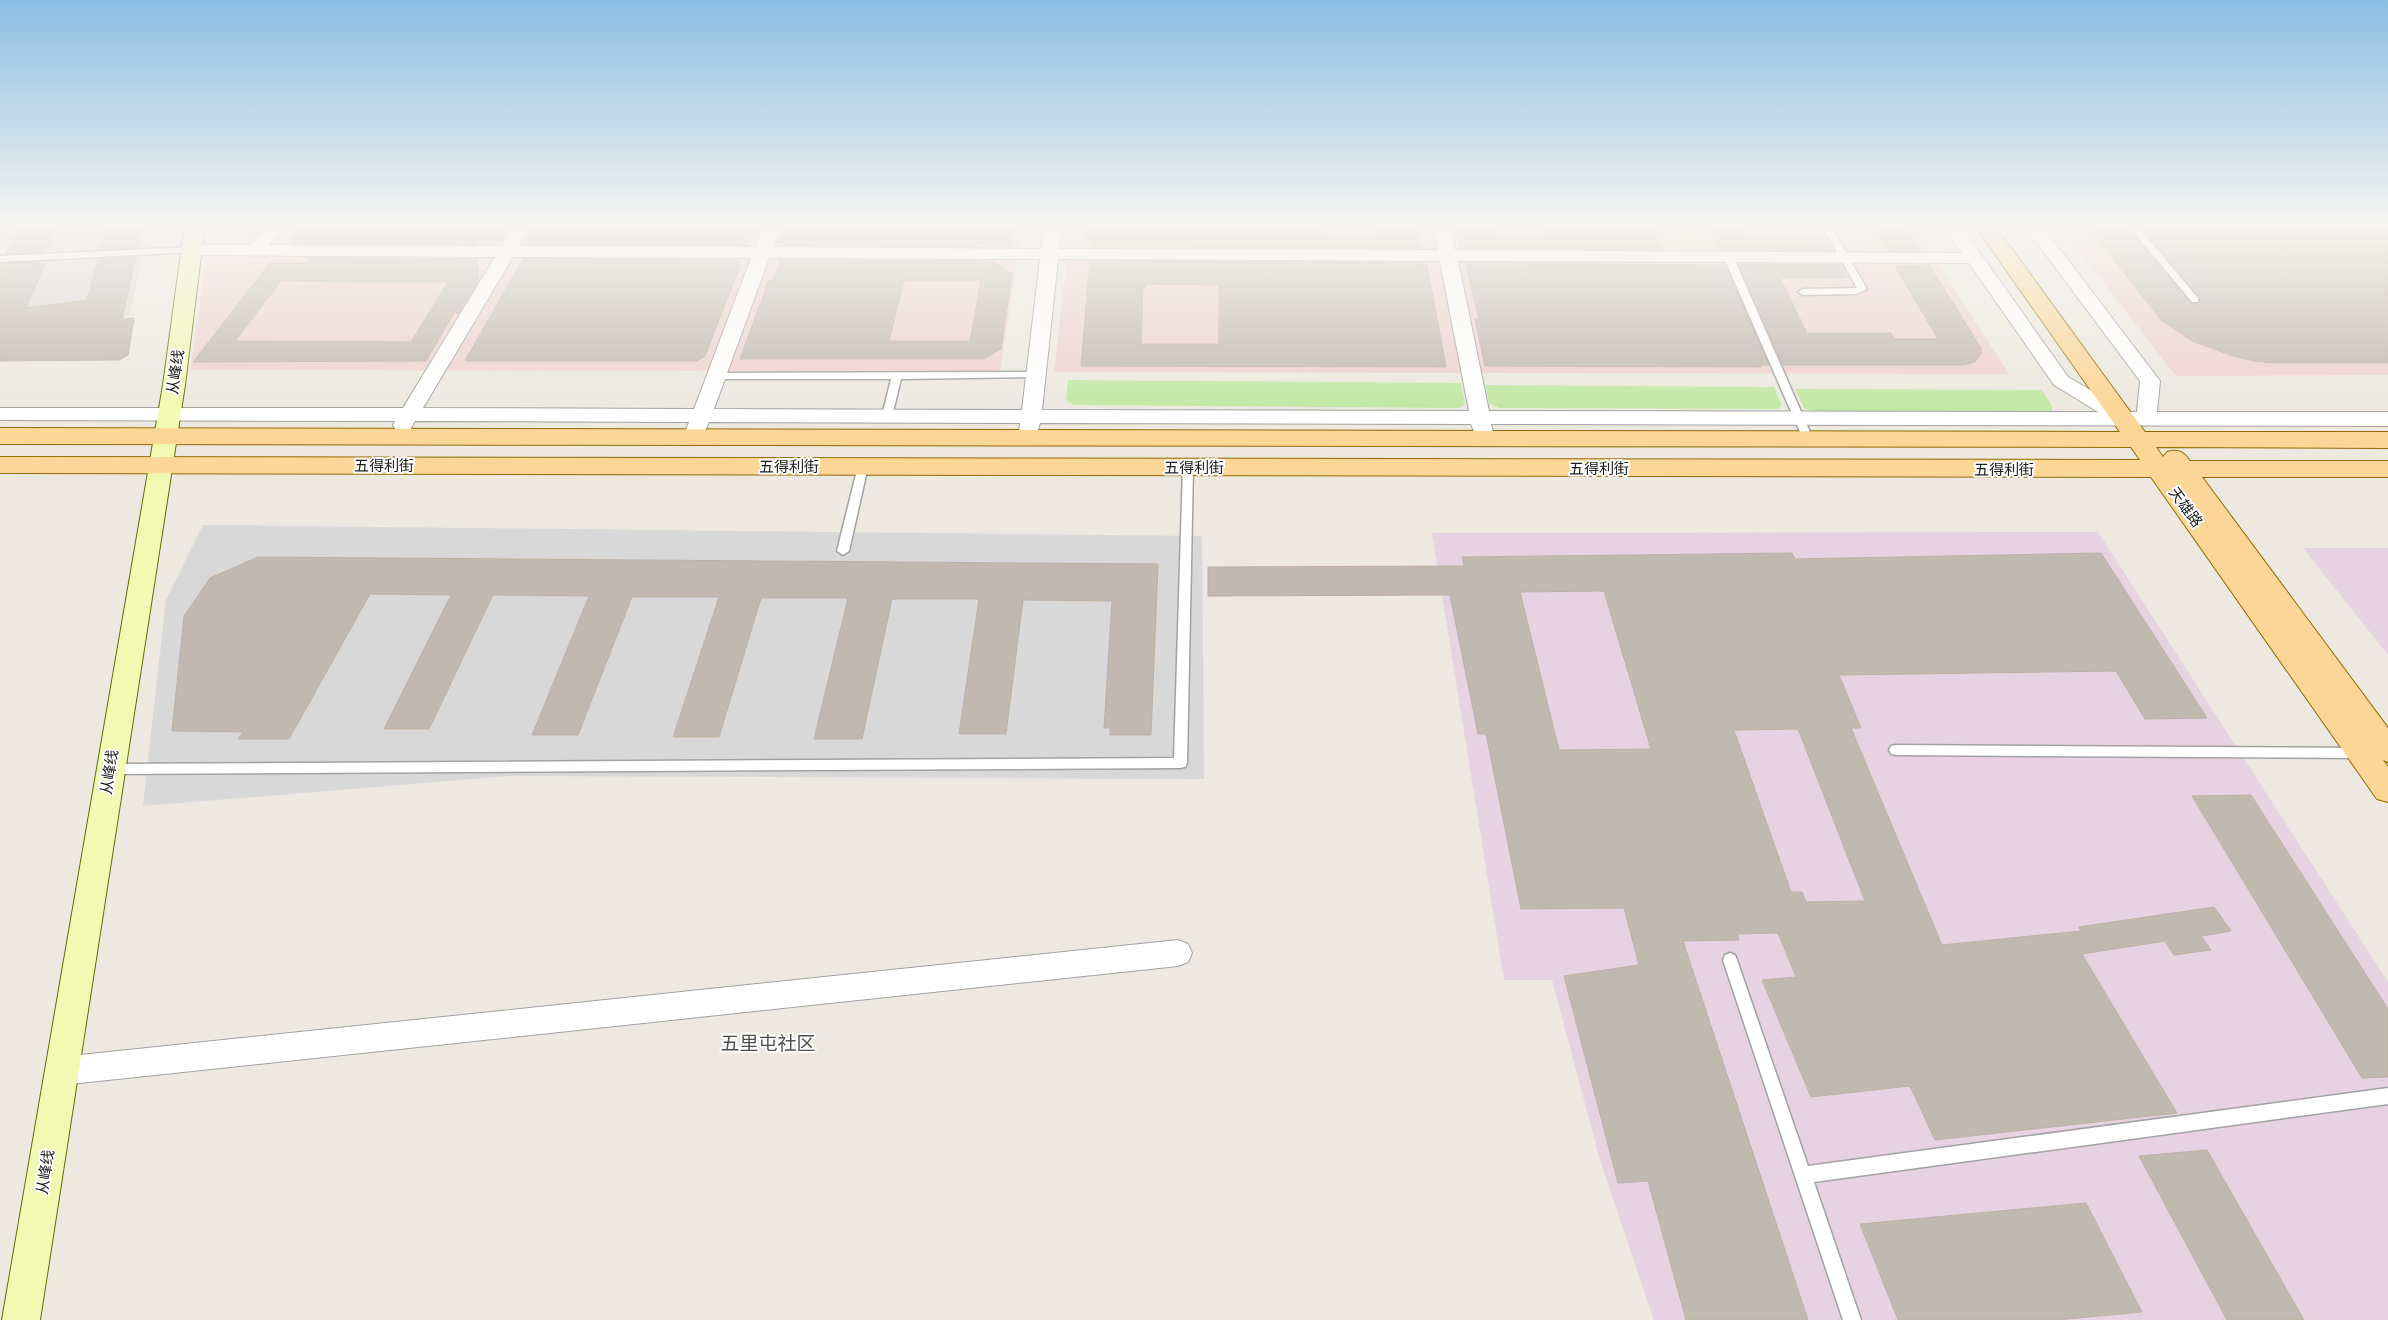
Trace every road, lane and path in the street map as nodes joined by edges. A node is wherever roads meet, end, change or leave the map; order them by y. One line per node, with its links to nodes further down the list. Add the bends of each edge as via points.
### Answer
1 (187, 285): 24 (street, 从峰线)
2 (487, 285): 19 (street)
3 (750, 285): 17 (street)
4 (1046, 285): 16 (street)
5 (1454, 285): 26 (street)
6 (1741, 285): 22 (lane)
7 (1859, 285): 13 (lane, via 1862,289 1857,291)
8 (1994, 285): 27 (street, via 2062,381)
9 (2031, 285): 27 (main road, 天雄路)
10 (2045, 285): 27 (main road, 天雄路)
11 (2077, 285): 27 (street, via 2150,381)
12 (2182, 285): 14 (lane)
13 (1803, 292)
14 (2195, 300)
15 (897, 375): 16 (lane); 17 (lane); 21 (lane)
16 (1035, 375): 25 (street)
17 (716, 376): 20 (street)
18 (0, 414): 24 (street)
19 (409, 415): 20 (street); 24 (street); 29 (street)
20 (701, 416): 21 (street); 30 (street)
21 (887, 416): 25 (street)
22 (1799, 418): 26 (street); 27 (street); 31 (lane)
23 (2388, 419): 27 (street)
24 (167, 425): 28 (main road, 五得利街); 29 (main road, 五得利街); 34 (street, 从峰线)
25 (1029, 427): 26 (main road, 五得利街); 30 (main road, 五得利街)
26 (1483, 428): 31 (main road, 五得利街)
27 (2142, 429): 31 (main road, 五得利街); 32 (main road, 五得利街); 37 (main road, 天雄路)
28 (0, 436)
29 (396, 437): 30 (main road, 五得利街)
30 (693, 437)
31 (1808, 439)
32 (2388, 440)
33 (0, 465): 34 (main road, 五得利街)
34 (160, 465): 35 (main road, 五得利街); 43 (street, 从峰线)
35 (863, 466): 36 (main road, 五得利街); 39 (lane)
36 (1188, 467): 37 (main road, 五得利街); 43 (lane, via 1180,763)
37 (2171, 469): 38 (main road, 五得利街); 41 (main road, 天雄路); 42 (main road, 天雄路)
38 (2388, 469)
39 (843, 551)
40 (1896, 750): 42 (lane)
41 (2388, 750)
42 (2362, 753): 44 (main road, 天雄路)
43 (110, 769): 47 (street, 从峰线)
44 (2388, 790)
45 (1178, 953): 47 (street)
46 (1730, 960): 49 (lane)
47 (61, 1071): 50 (street, 从峰线)
48 (2388, 1096): 49 (lane)
49 (1804, 1176): 51 (lane)
50 (21, 1320)
51 (1852, 1320)

